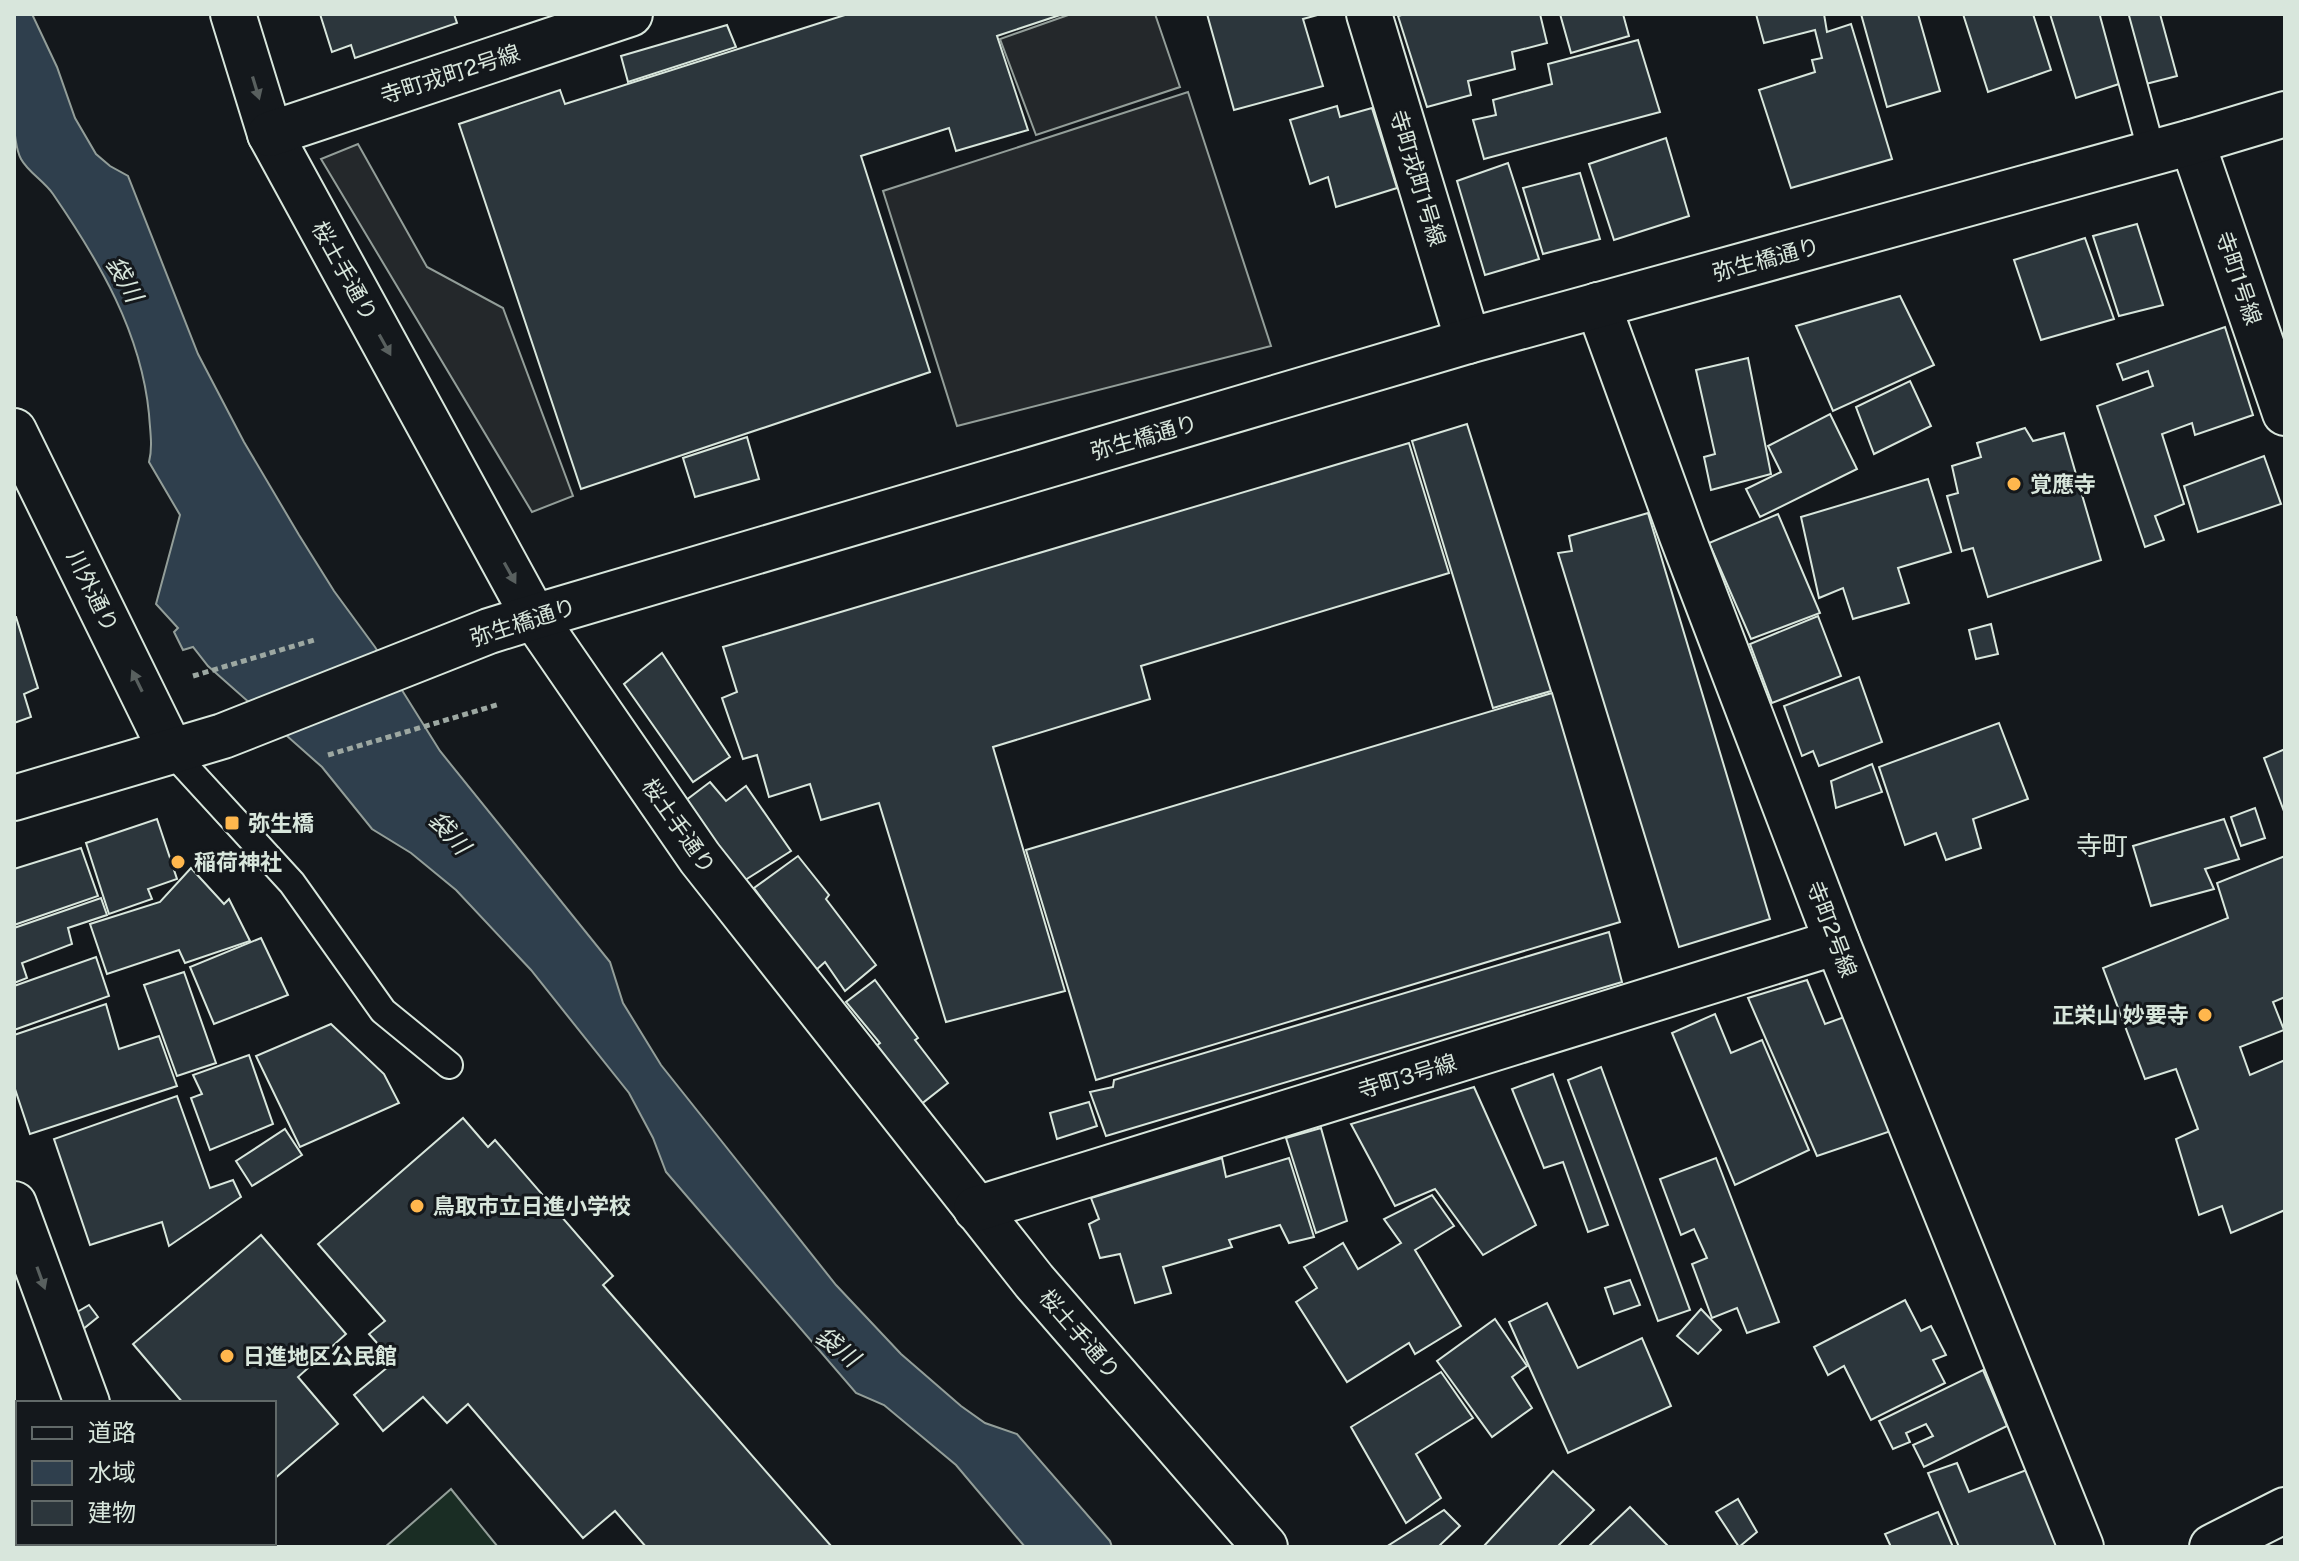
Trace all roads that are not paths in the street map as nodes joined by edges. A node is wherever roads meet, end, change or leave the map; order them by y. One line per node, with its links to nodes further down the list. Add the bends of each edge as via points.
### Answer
1 (233, 14): 6 (street, 桜土手通り, one-way to 6)
2 (630, 14): 6 (street, 寺町戎町2号線)
3 (1369, 14): 9 (street, 寺町戎町1号線)
4 (2114, 14): 7 (lane)
5 (2285, 114): 7 (street, 弥生橋通り)
6 (270, 134): 12 (street, 桜土手通り, one-way to 12)
7 (2172, 147): 8 (street, 弥生橋通り); 10 (street, 寺町1号線)
8 (1598, 305): 9 (street, 弥生橋通り); 15 (street, 寺町2号線)
9 (1468, 341): 12 (street, 弥生橋通り)
10 (2285, 413)
11 (14, 431): 13 (street, 川外通り, one-way to 11)
12 (534, 617): 13 (street, 弥生橋通り); 18 (street, 桜土手通り, via 700,858)
13 (171, 751): 14 (street, 弥生橋通り); 16 (lane, via 292,883 383,1011)
14 (14, 798)
15 (1837, 942): 18 (street, 寺町3号線); 22 (street, 寺町2号線)
16 (449, 1065)
17 (14, 1204): 19 (street, one-way to 19)
18 (976, 1209): 21 (street, 桜土手通り)
19 (86, 1401)
20 (2285, 1510): 23 (street)
21 (1265, 1547)
22 (2081, 1547)
23 (2212, 1547)

